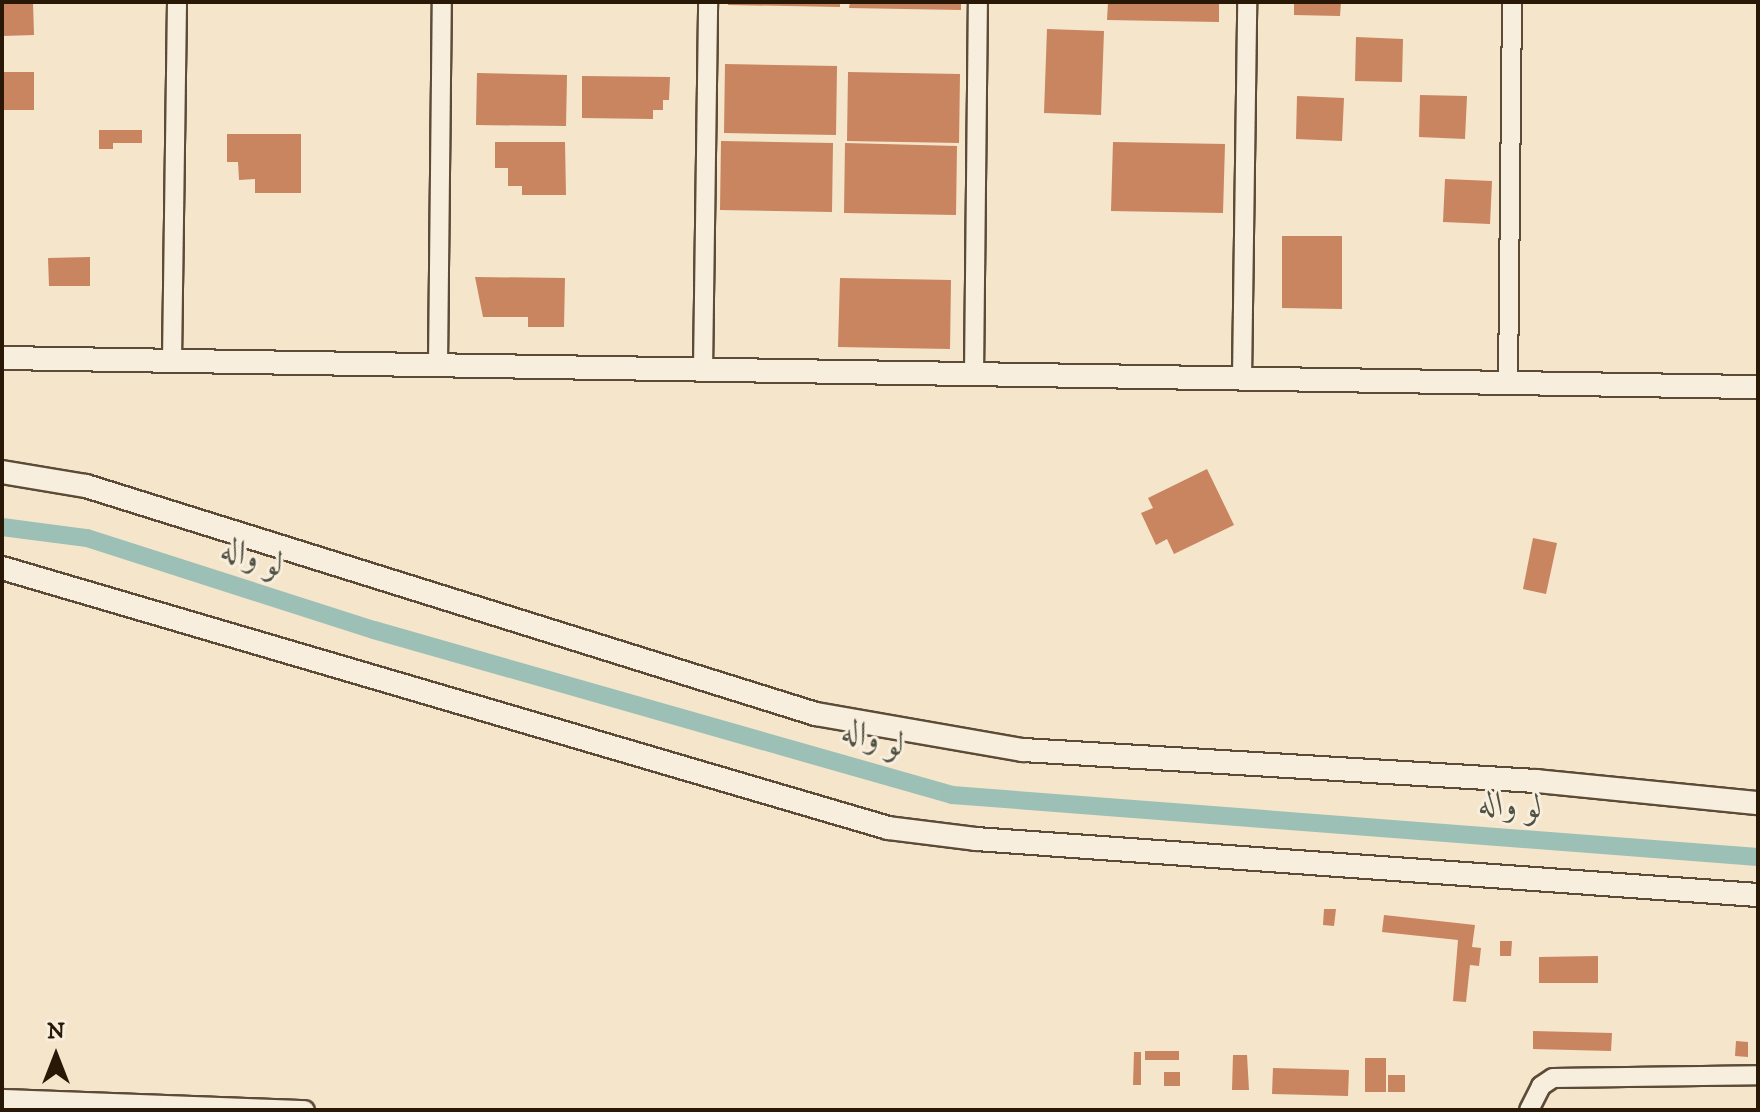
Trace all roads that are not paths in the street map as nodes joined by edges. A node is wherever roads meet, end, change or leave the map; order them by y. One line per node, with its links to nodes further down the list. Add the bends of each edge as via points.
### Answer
1 (177, 2): 8 (street)
2 (442, 2): 9 (street)
3 (708, 2): 10 (street)
4 (978, 2): 11 (street)
5 (1247, 2): 12 (street)
6 (1512, 2): 13 (street)
7 (2, 358): 8 (street)
8 (172, 361): 9 (street)
9 (438, 365): 10 (street)
10 (703, 370): 11 (street)
11 (974, 375): 12 (street)
12 (1242, 379): 13 (street)
13 (1508, 384): 14 (street)
14 (1758, 387)
15 (2, 472): 17 (street, via 86,486 816,714 1023,750 1536,781)
16 (2, 568): 18 (street, via 888,828)
17 (1758, 803)
18 (1758, 895)
19 (1758, 1075): 22 (street, via 1553,1078 1541,1086)
20 (2, 1099): 21 (street)
21 (305, 1110)
22 (1529, 1110)

